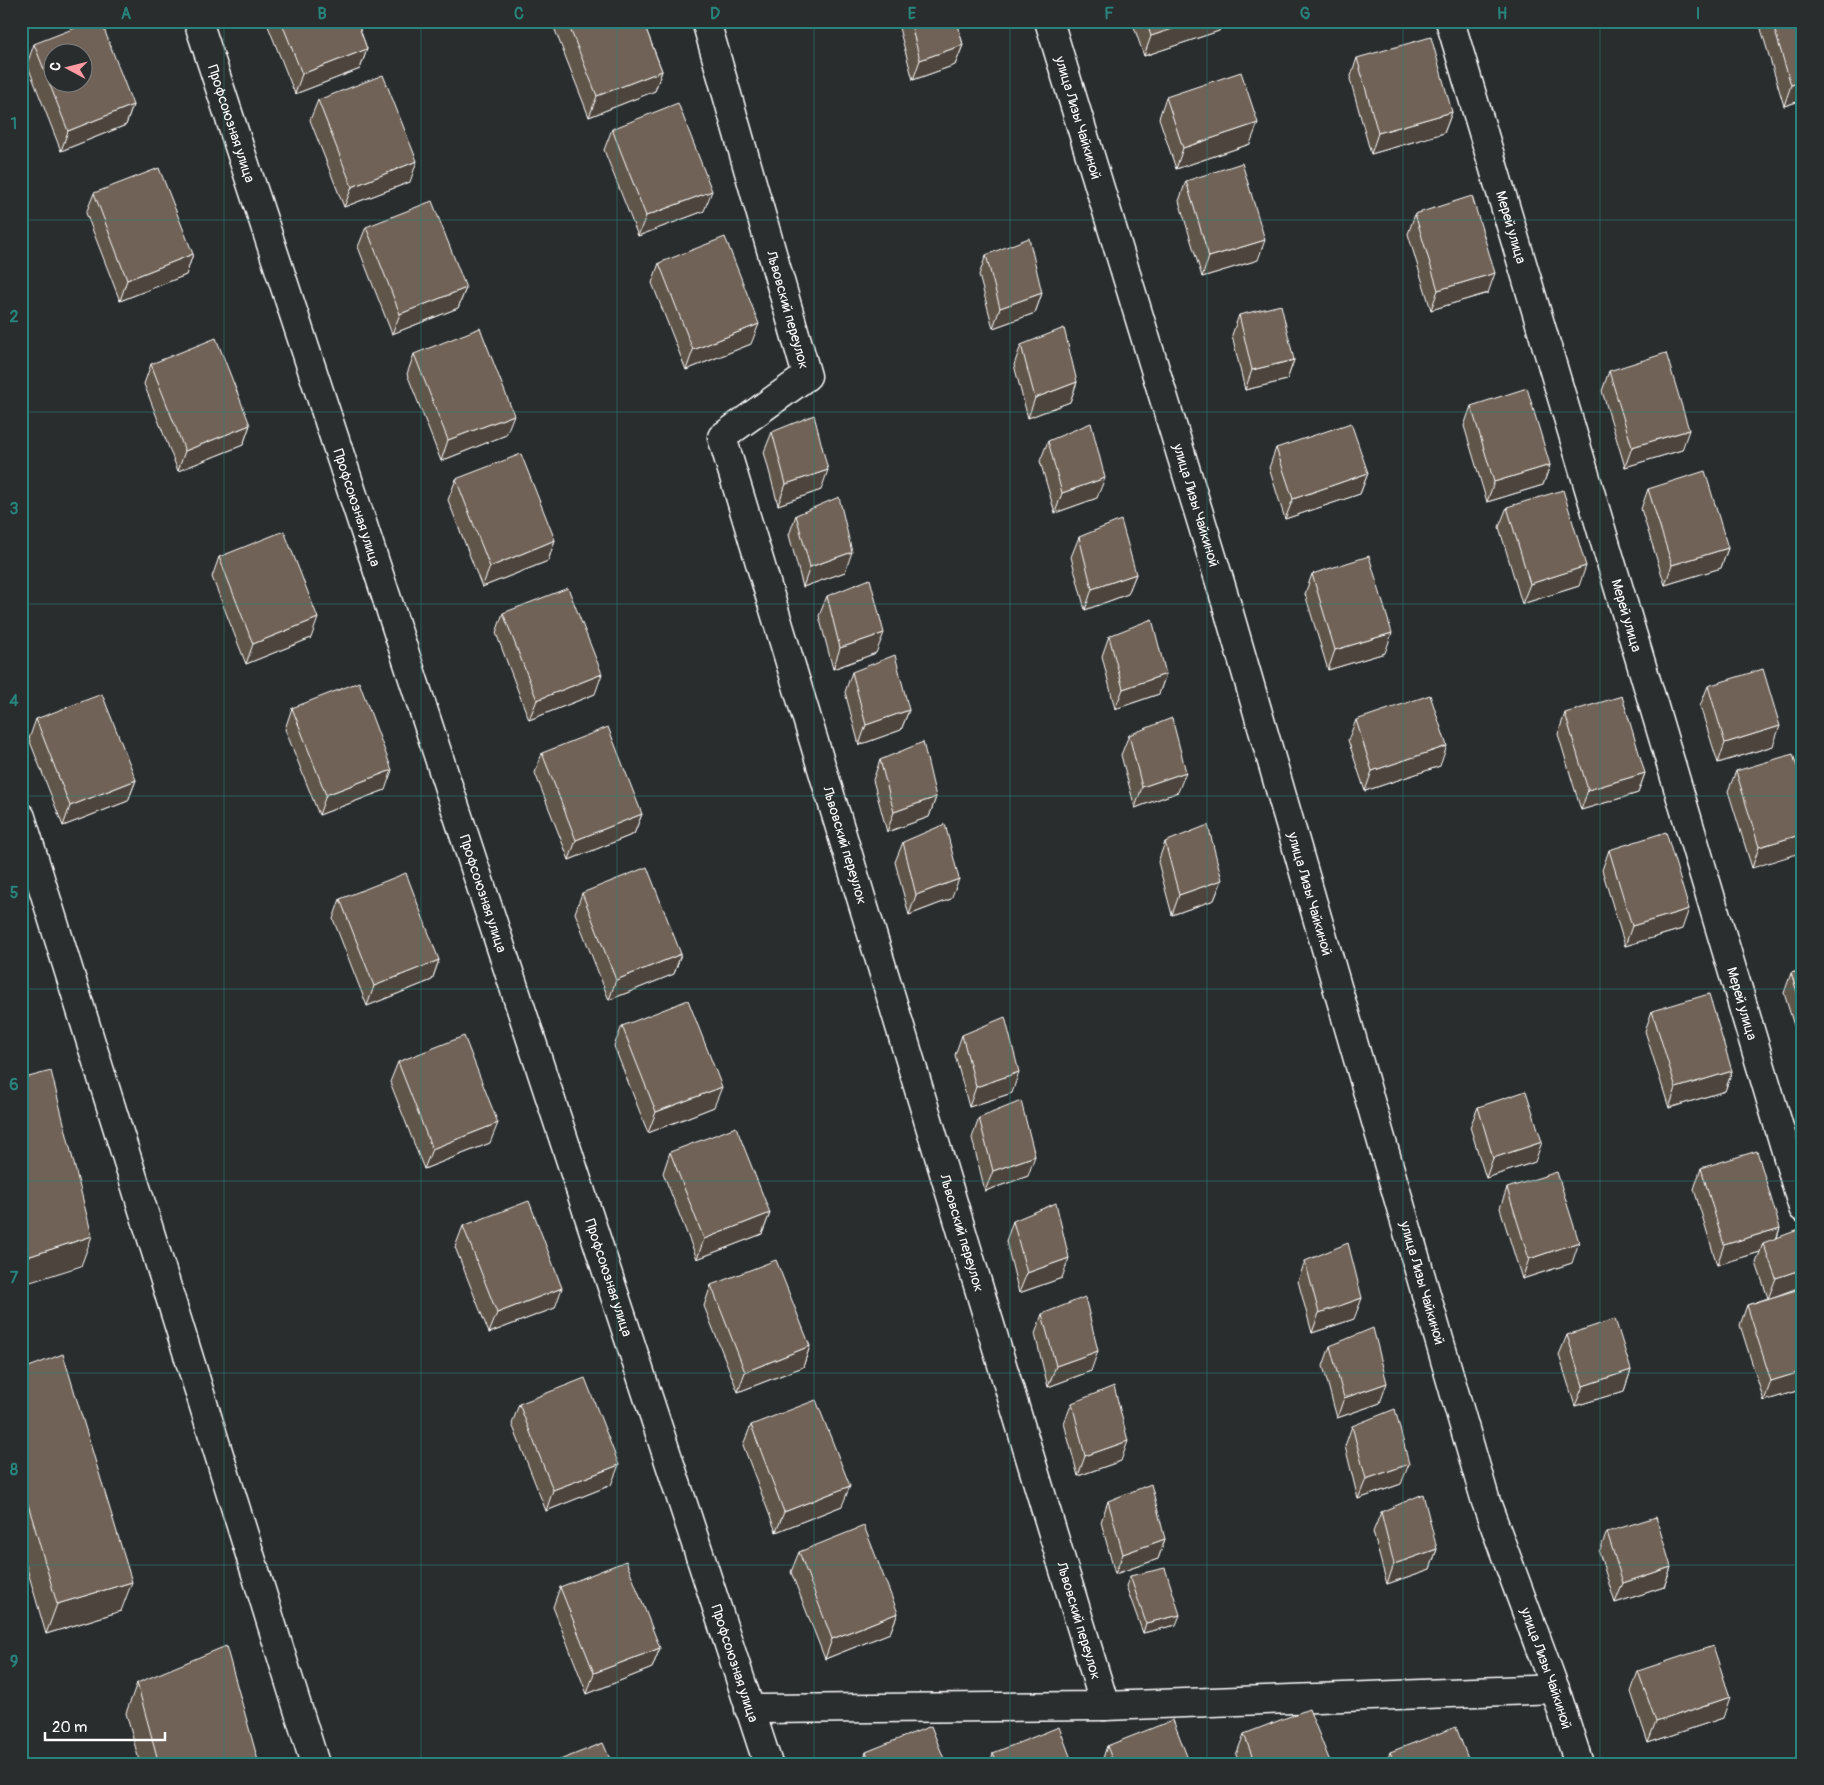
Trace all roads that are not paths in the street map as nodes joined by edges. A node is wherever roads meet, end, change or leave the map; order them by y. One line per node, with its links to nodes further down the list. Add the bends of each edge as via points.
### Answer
1 (198, 21): 9 (street, Профсоюзная улица)
2 (706, 21): 8 (street, Львовский переулок, via 807,376 722,437)
3 (1049, 21): 7 (street, улица Лизы Чайкиной, via 1225,599 1486,1502)
4 (1450, 21): 6 (street, Мерей улица)
5 (21, 817): 10 (street)
6 (1803, 1208)
7 (1555, 1689): 8 (street); 12 (street, улица Лизы Чайкиной)
8 (1105, 1706): 9 (street)
9 (749, 1709): 11 (street, Профсоюзная улица)
10 (315, 1764)
11 (768, 1764)
12 (1579, 1764)

